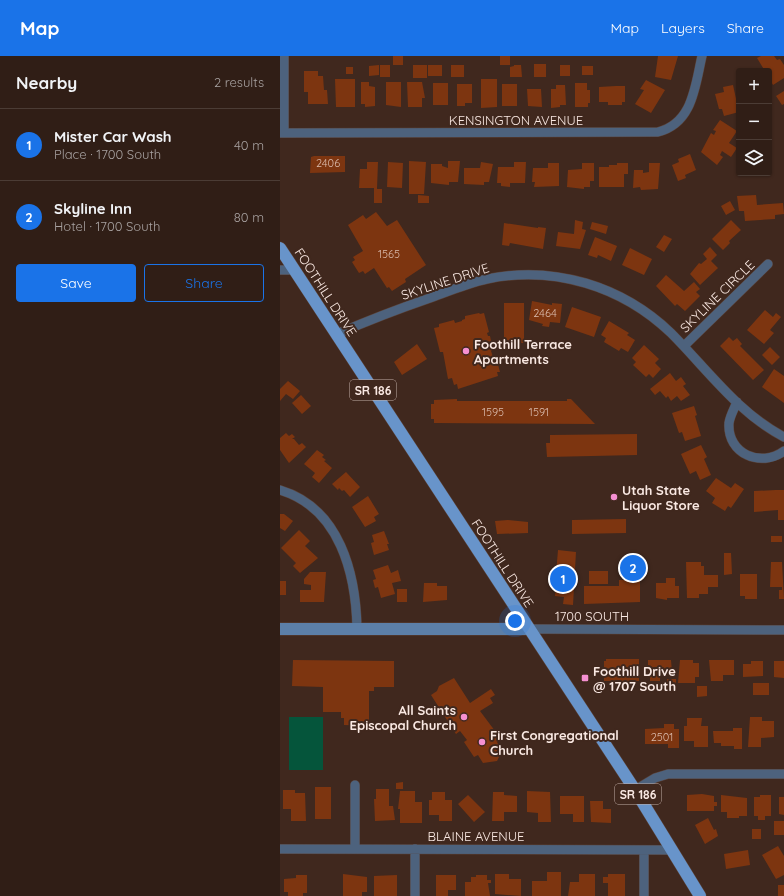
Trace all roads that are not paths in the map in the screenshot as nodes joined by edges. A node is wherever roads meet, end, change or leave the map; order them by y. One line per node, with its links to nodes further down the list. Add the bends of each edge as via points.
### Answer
1 (284, 56): 3 (street)
2 (702, 56): 3 (street, KENSINGTON AVENUE, via 691,102 685,114 675,125 658,132)
3 (282, 133)
4 (280, 248): 7 (main road, FOOTHILL DRIVE / SR 186)
5 (768, 264): 9 (street, SKYLINE CIRCLE)
6 (280, 270): 7 (street)
7 (294, 270): 8 (main road, FOOTHILL DRIVE / SR 186)
8 (337, 334): 9 (street, SKYLINE DRIVE, via 379,316 473,283 516,275 547,275 592,285 624,299 655,318); 16 (main road, FOOTHILL DRIVE / SR 186)
9 (684, 346): 10 (street, SKYLINE DRIVE)
10 (737, 402): 11 (street, SKYLINE DRIVE, via 756,419); 12 (street, via 729,422 736,446 750,457 760,459 772,458)
11 (784, 437)
12 (784, 451)
13 (280, 490): 15 (street, via 296,496 314,510 338,541 353,582)
14 (280, 629): 15 (street, 1700 SOUTH)
15 (357, 629): 16 (street, 1700 SOUTH)
16 (529, 629): 17 (street, 1700 SOUTH); 20 (main road, FOOTHILL DRIVE / SR 186)
17 (784, 630)
18 (784, 774): 20 (street, via 668,774 655,778)
19 (355, 785): 22 (street)
20 (636, 790): 25 (main road, FOOTHILL DRIVE / SR 186)
21 (280, 849): 22 (street, BLAINE AVENUE)
22 (355, 849): 23 (street, BLAINE AVENUE)
23 (415, 849): 24 (street, BLAINE AVENUE); 26 (street)
24 (644, 850): 25 (street, BLAINE AVENUE); 27 (street)
25 (673, 850): 28 (main road, FOOTHILL DRIVE / SR 186)
26 (415, 896)
27 (644, 896)
28 (700, 896)

